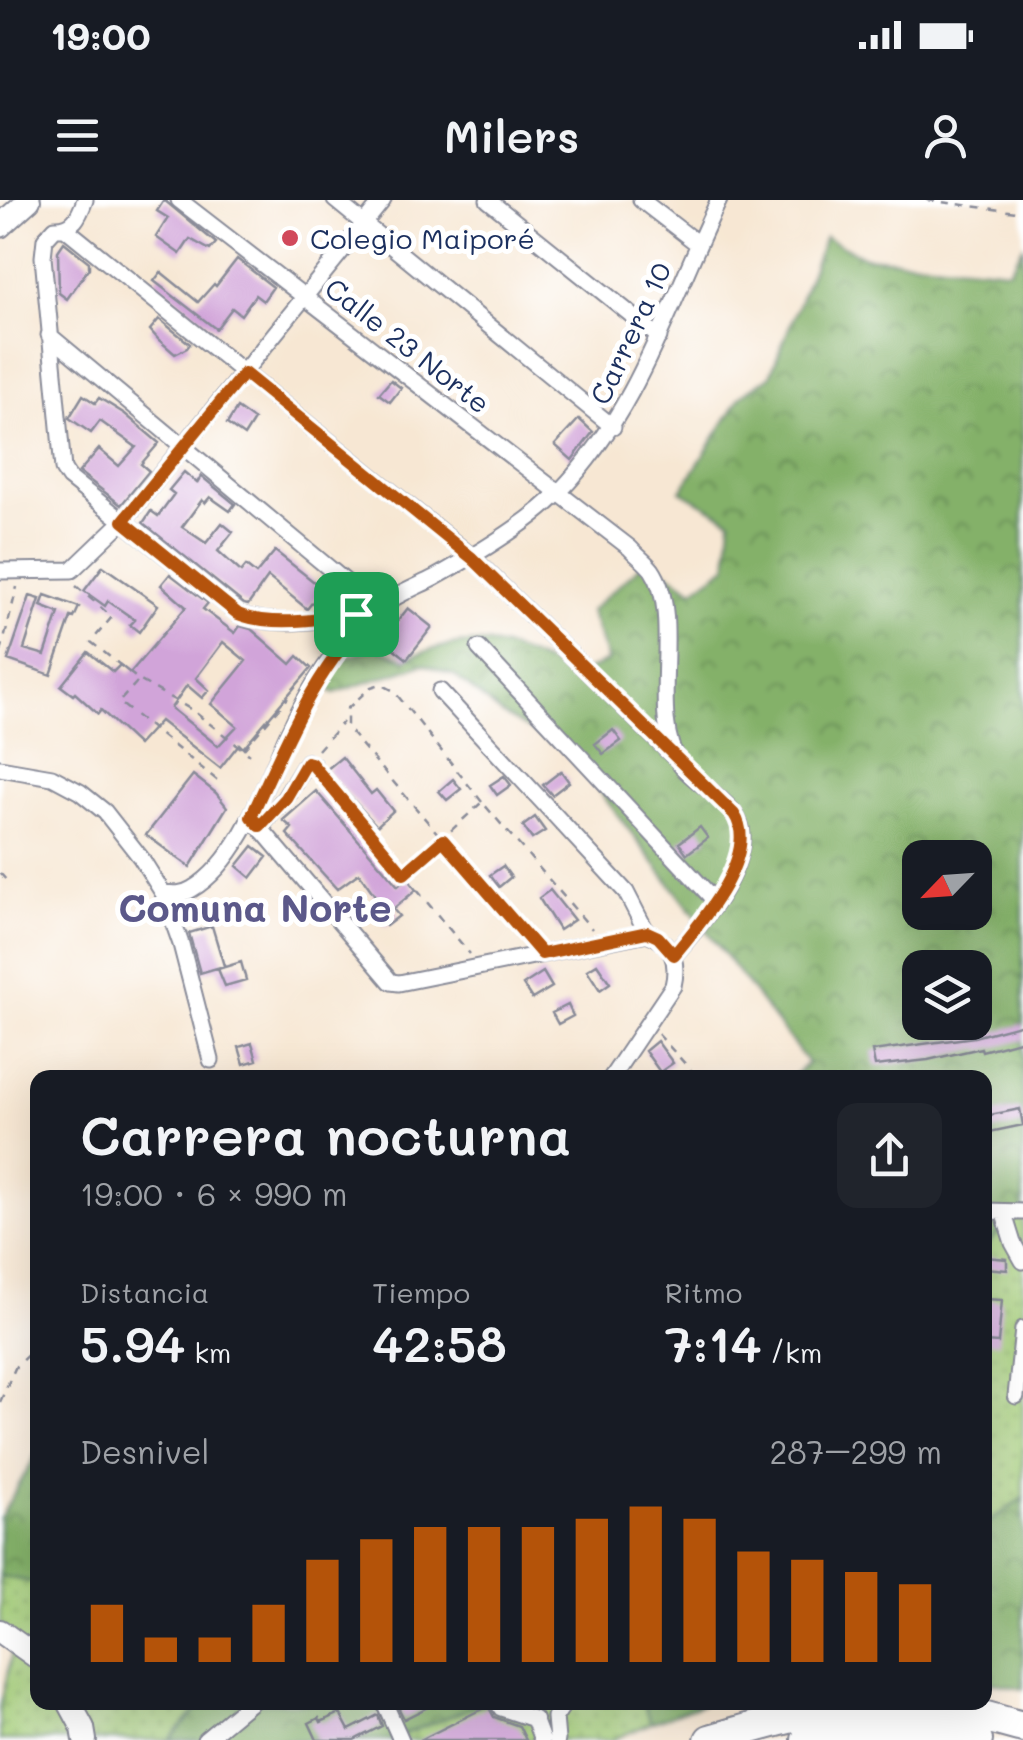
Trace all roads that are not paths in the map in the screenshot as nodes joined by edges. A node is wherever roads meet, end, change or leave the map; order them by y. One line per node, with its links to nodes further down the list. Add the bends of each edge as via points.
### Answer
1 (29, 200): 10 (street)
2 (85, 200): 11 (street, via 78,219)
3 (179, 200): 13 (street, Calle 23 Norte)
4 (335, 200): 9 (street)
5 (382, 200): 9 (street)
6 (488, 200): 15 (street)
7 (641, 200): 12 (street)
8 (719, 200): 12 (street, Carrera 10)
9 (364, 223): 13 (street); 17 (street)
10 (0, 226)
11 (65, 228): 14 (street, via 44,239); 16 (street)
12 (698, 244): 15 (street, Carrera 10)
13 (306, 296): 16 (street); 19 (street, Calle 23 Norte)
14 (49, 335): 18 (street); 20 (street, via 63,470)
15 (659, 337): 17 (street, Carrera 10)
16 (244, 373): 18 (street); 21 (street)
17 (612, 427): 19 (street, Carrera 10)
18 (184, 447): 20 (street); 23 (street)
19 (558, 495): 21 (street, Carrera 10); 27 (street, Calle 23 Norte, via 653,570 663,605 670,740)
20 (123, 521): 22 (street, via 72,570); 23 (street, via 238,614 256,621)
21 (472, 558): 23 (street, Carrera 10); 27 (street)
22 (0, 571)
23 (377, 608): 29 (street, Carrera 10, via 314,686 290,729)
24 (478, 648): 31 (street)
25 (440, 690): 32 (street, via 626,892)
26 (310, 764): 29 (street, via 286,798)
27 (680, 764): 31 (street, via 741,827 741,844)
28 (0, 768): 30 (street, via 52,777 80,792 105,812)
29 (256, 822): 30 (street, Carrera 10, via 200,883 179,894); 32 (street, via 391,982)
30 (163, 893): 34 (street)
31 (715, 901): 33 (street)
32 (647, 932): 33 (street)
33 (674, 955): 35 (street, via 674,986)
34 (211, 1060)
35 (616, 1070)
36 (992, 1212): 38 (street)
37 (1023, 1212): 38 (street)
38 (1004, 1214): 39 (street)
39 (1023, 1261)
40 (1023, 1329): 41 (street)
41 (1016, 1396)
42 (0, 1632): 43 (street)
43 (30, 1653)
44 (78, 1710): 52 (street)
45 (241, 1710): 53 (street)
46 (388, 1710): 54 (street)
47 (507, 1710): 55 (street, via 534,1719)
48 (560, 1710): 56 (street)
49 (823, 1710): 57 (highway)
50 (953, 1710): 51 (highway)
51 (1023, 1727)
52 (85, 1740)
53 (205, 1740)
54 (401, 1740)
55 (542, 1740)
56 (558, 1740)
57 (710, 1740)
58 (807, 1740): 59 (highway, via 878,1727)
59 (977, 1740)

